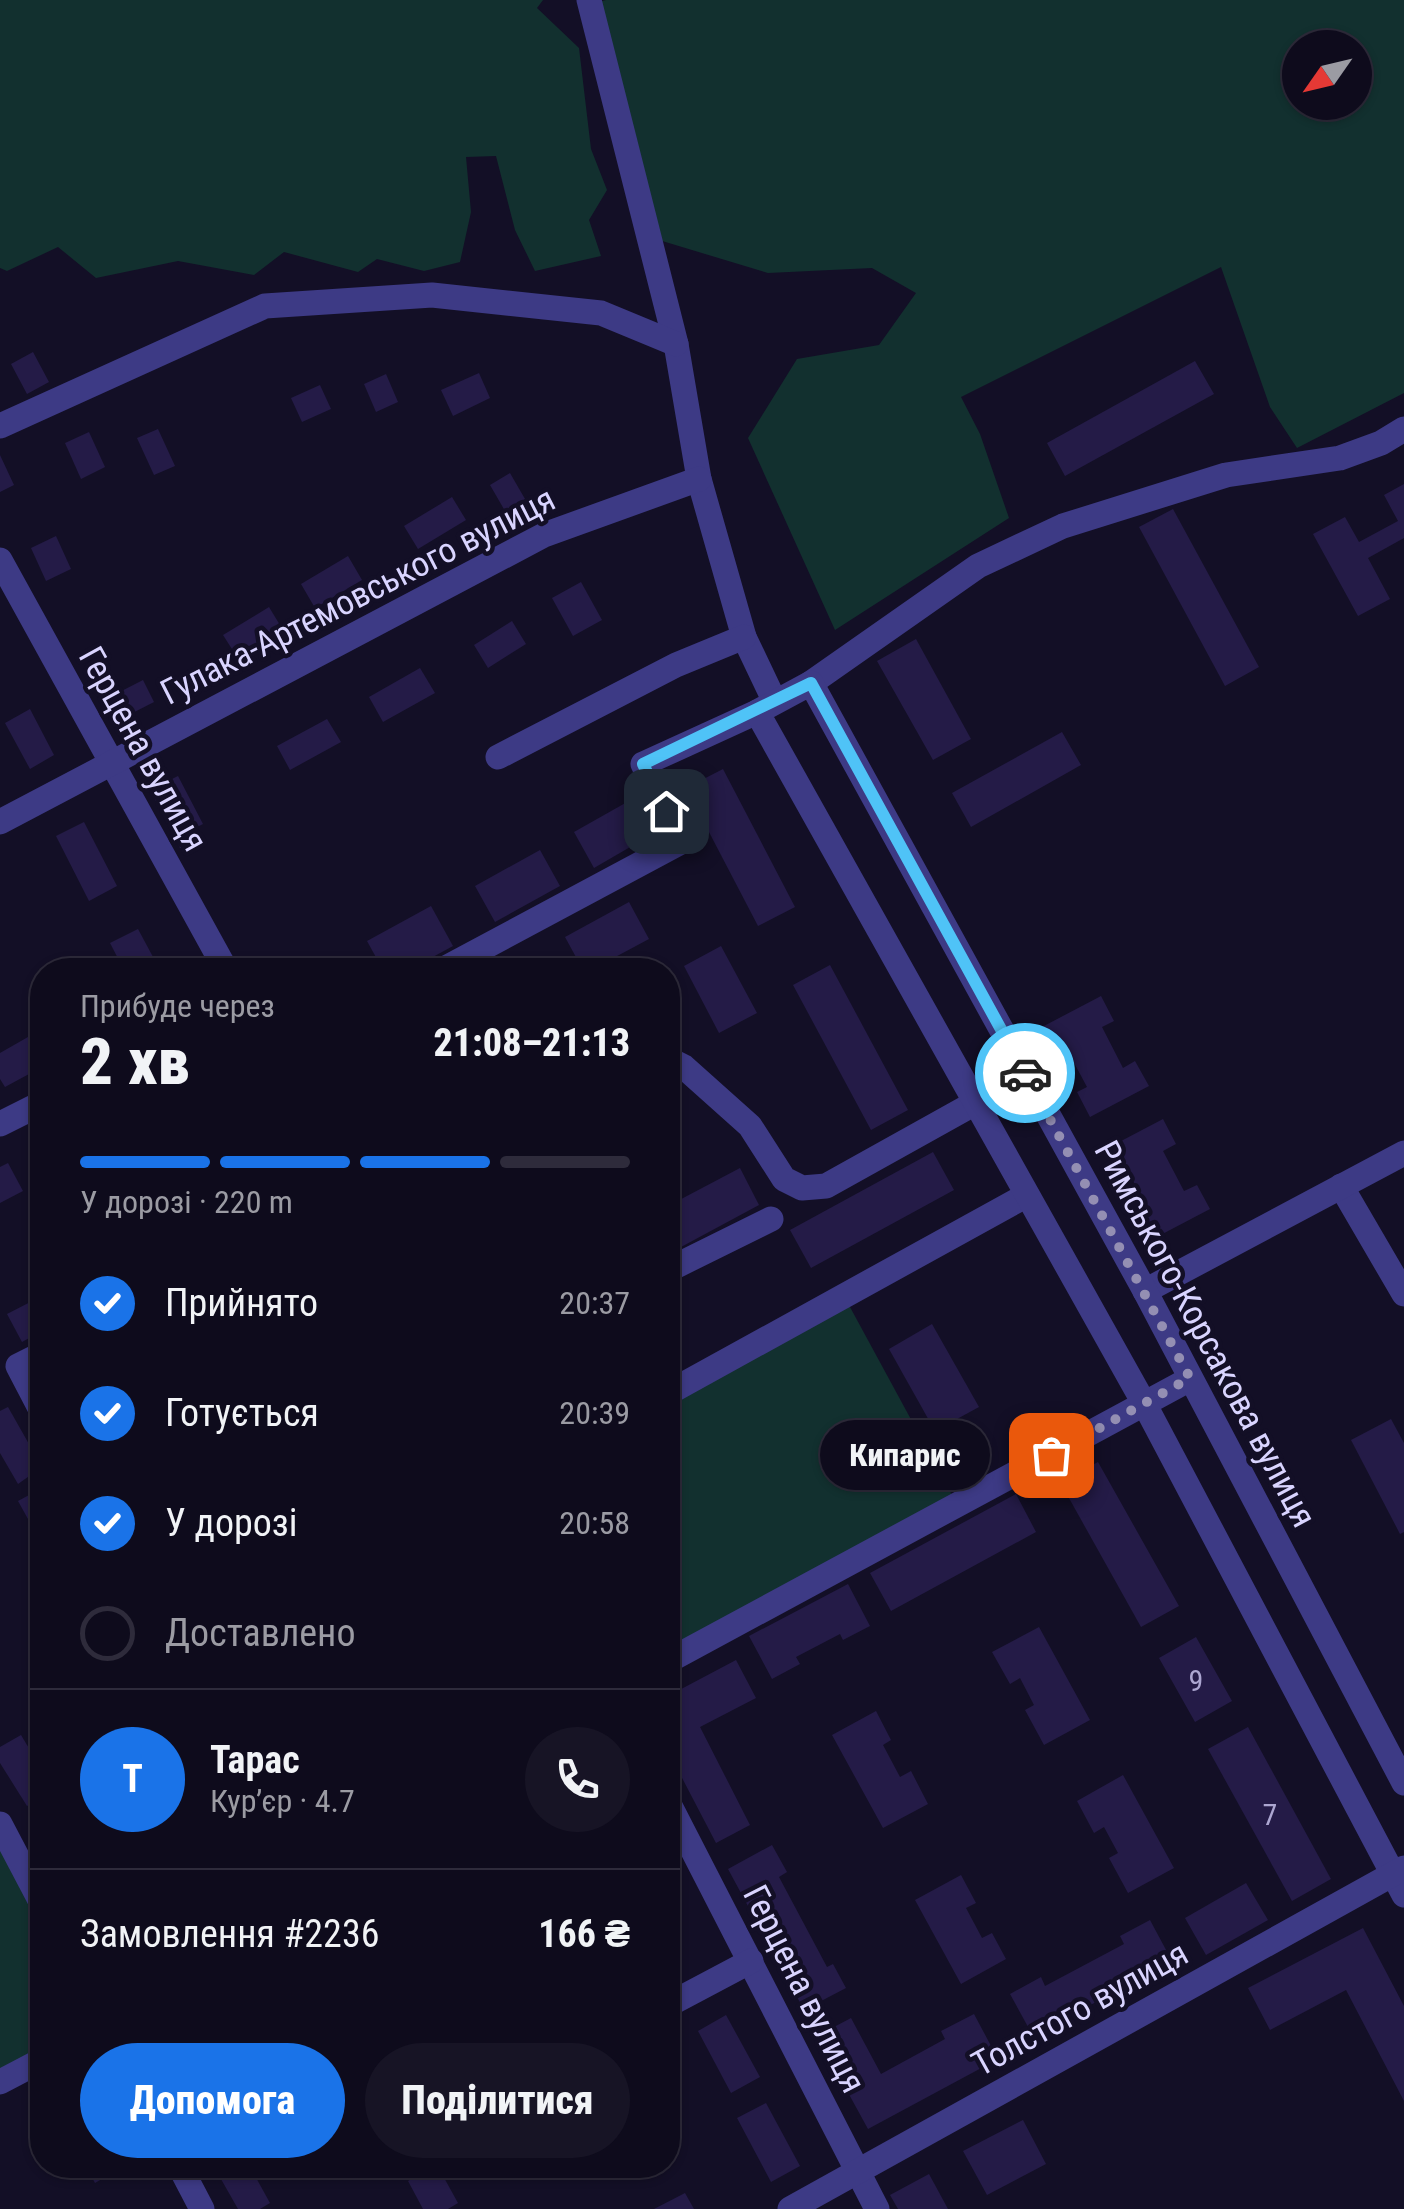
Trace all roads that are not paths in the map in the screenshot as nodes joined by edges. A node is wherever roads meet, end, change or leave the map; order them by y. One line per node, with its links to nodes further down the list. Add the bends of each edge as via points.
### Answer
1 (589, 0): 2 (street)
2 (676, 344): 3 (street, via 601,313 432,295 265,306); 5 (street)
3 (0, 426)
4 (1404, 428): 8 (street, via 1340,458 1226,474 1062,526 978,566)
5 (699, 479): 7 (street); 11 (street, Гулака-Артемовського вулиця, via 544,536)
6 (0, 560): 11 (street, Герцена вулиця)
7 (744, 637): 9 (street); 10 (street)
8 (811, 683): 9 (street); 24 (street, Римського-Корсакова вулиця)
9 (766, 706): 14 (street, via 643,764 682,842); 16 (street)
10 (498, 757)
11 (110, 763): 12 (street, Гулака-Артемовського вулиця); 13 (street, Герцена вулиця)
12 (0, 822)
13 (219, 958)
14 (464, 958)
15 (680, 1065): 16 (street, via 750,1126 784,1179 802,1188 826,1186)
16 (976, 1103): 21 (street)
17 (30, 1109): 18 (street)
18 (0, 1124)
19 (1404, 1152): 20 (street)
20 (1341, 1186): 24 (street); 25 (street)
21 (1027, 1195): 28 (street); 30 (street)
22 (771, 1220): 23 (street)
23 (680, 1264)
24 (1144, 1291): 27 (street, Римського-Корсакова вулиця)
25 (1404, 1294)
26 (30, 1360): 29 (street, via 18,1366)
27 (1190, 1378): 30 (street); 32 (street, Римського-Корсакова вулиця)
28 (680, 1386)
29 (30, 1389)
30 (1145, 1405): 31 (street); 36 (street)
31 (680, 1655)
32 (1404, 1783)
33 (0, 1824): 35 (street)
34 (680, 1825): 37 (street, Герцена вулиця)
35 (30, 1856)
36 (1401, 1879): 41 (street, Толстого вулиця)
37 (751, 1962): 38 (street); 41 (street, Герцена вулиця)
38 (680, 1998)
39 (30, 2066): 40 (street)
40 (0, 2082)
41 (860, 2172): 44 (street, Толстого вулиця); 45 (street, Герцена вулиця)
42 (186, 2178): 43 (street)
43 (202, 2209)
44 (790, 2209)
45 (877, 2209)

